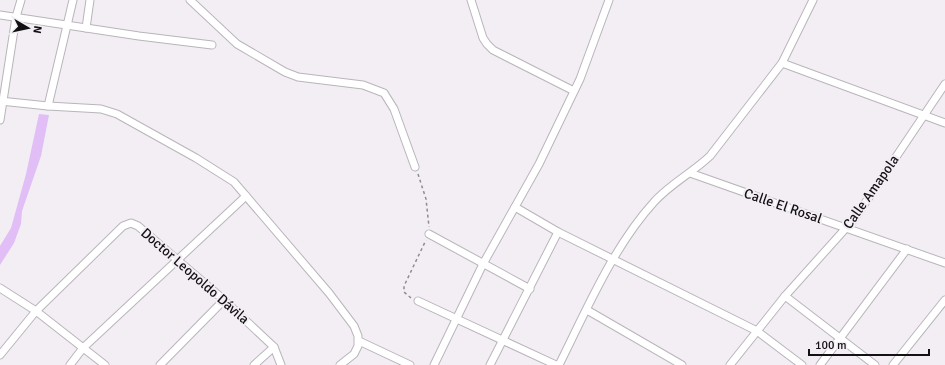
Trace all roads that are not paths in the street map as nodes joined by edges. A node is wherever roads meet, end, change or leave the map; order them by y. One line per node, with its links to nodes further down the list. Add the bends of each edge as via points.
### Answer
1 (21, 0): 9 (street)
2 (73, 0): 10 (street)
3 (90, 0): 11 (street)
4 (190, 0): 21 (street, via 237,44 285,72 298,77 363,85 384,93 394,109)
5 (471, 0): 15 (street, via 487,44 493,50)
6 (609, 0): 15 (street)
7 (813, 0): 13 (street)
8 (0, 15): 9 (street)
9 (16, 17): 10 (street); 16 (street)
10 (67, 25): 11 (street); 17 (street)
11 (86, 28): 12 (street)
12 (212, 45)
13 (782, 62): 18 (street); 22 (street, via 710,156)
14 (945, 84): 18 (street, Calle Amapola)
15 (574, 91): 24 (street)
16 (1, 101): 17 (street); 19 (street)
17 (48, 106): 23 (street, via 101,109 125,117 220,172 234,182)
18 (924, 115): 20 (street); 25 (street, Calle Amapola)
19 (0, 120)
20 (945, 123)
21 (415, 167)
22 (690, 173): 25 (street, Calle El Rosal); 30 (street, via 654,202)
23 (246, 196): 29 (street); 44 (street, via 329,293 354,326)
24 (515, 208): 26 (street); 32 (street)
25 (846, 228): 28 (street, Calle El Rosal); 35 (street, Calle Amapola)
26 (558, 232): 30 (street); 34 (street)
27 (429, 234): 32 (street)
28 (907, 249): 31 (street, Calle El Rosal); 43 (street)
29 (177, 260): 36 (street, Doctor Leopoldo Dávila); 40 (street, Doctor Leopoldo Dávila, via 138,226 123,226); 47 (street)
30 (613, 260): 39 (street); 42 (street)
31 (945, 263)
32 (483, 264): 34 (street); 41 (street)
33 (0, 288): 40 (street)
34 (530, 289): 45 (street)
35 (785, 296): 42 (street, Calle Amapola); 43 (street)
36 (224, 300): 46 (street, Doctor Leopoldo Dávila); 51 (street)
37 (945, 300): 64 (street)
38 (418, 301): 41 (street)
39 (587, 310): 58 (street); 59 (street)
40 (36, 311): 47 (street); 48 (street, Doctor Leopoldo Dávila)
41 (458, 318): 45 (street); 56 (street)
42 (757, 330): 60 (street, Calle Amapola); 61 (street)
43 (840, 339): 62 (street); 63 (street)
44 (359, 341): 54 (street, via 354,354); 55 (street)
45 (502, 341): 57 (street); 58 (street)
46 (274, 347): 52 (street); 53 (street, Doctor Leopoldo Dávila)
47 (83, 348): 49 (street); 50 (street)
48 (0, 356)
49 (70, 365)
50 (105, 365)
51 (160, 365)
52 (254, 365)
53 (281, 365)
54 (340, 365)
55 (410, 365)
56 (434, 365)
57 (490, 365)
58 (557, 365)
59 (682, 365)
60 (730, 365)
61 (802, 365)
62 (820, 365)
63 (874, 365)
64 (893, 365)

